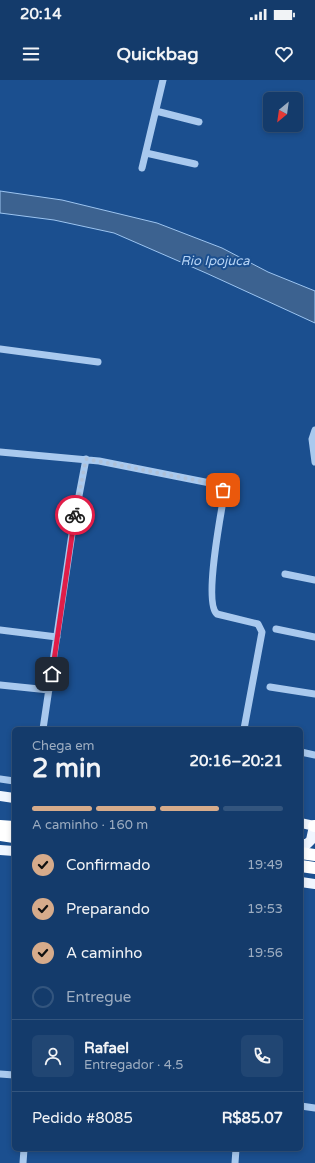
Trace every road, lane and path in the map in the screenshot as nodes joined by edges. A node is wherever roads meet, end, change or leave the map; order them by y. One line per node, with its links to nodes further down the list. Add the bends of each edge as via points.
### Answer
1 (163, 80): 2 (street)
2 (156, 111): 3 (street); 4 (street)
3 (199, 122)
4 (146, 153): 5 (street); 6 (street)
5 (195, 164)
6 (142, 168)
7 (0, 349): 8 (street)
8 (98, 362)
9 (315, 430): 12 (street, via 312,440)
10 (0, 452): 11 (street)
11 (86, 459): 17 (street, via 73,527); 24 (street, via 210,483 223,490 212,575 214,612 258,624 262,632)
12 (315, 462)
13 (285, 574): 14 (street)
14 (315, 580)
15 (276, 629): 18 (street)
16 (0, 630): 17 (street)
17 (58, 637): 21 (street)
18 (315, 637)
19 (0, 686): 21 (street)
20 (270, 686): 22 (street)
21 (49, 690): 23 (street)
22 (315, 694)
23 (43, 727)
24 (244, 727)
25 (303, 752): 26 (street)
26 (315, 755)
27 (0, 779): 28 (street)
28 (12, 781)
29 (0, 796): 30 (main road)
30 (12, 798)
31 (303, 823): 32 (main road)
32 (315, 824): 37 (main road, via 312,840)
33 (0, 826): 34 (highway)
34 (12, 827)
35 (0, 835): 36 (highway)
36 (12, 837)
37 (303, 844)
38 (0, 850): 39 (main road)
39 (12, 851)
40 (303, 853): 41 (highway)
41 (315, 855)
42 (303, 866): 43 (highway)
43 (315, 868)
44 (303, 882): 45 (main road)
45 (315, 884)
46 (0, 1074): 47 (street)
47 (12, 1075)
48 (303, 1106): 49 (street)
49 (315, 1108)
50 (24, 1151): 52 (street)
51 (236, 1151): 53 (street)
52 (23, 1163)
53 (235, 1163)

